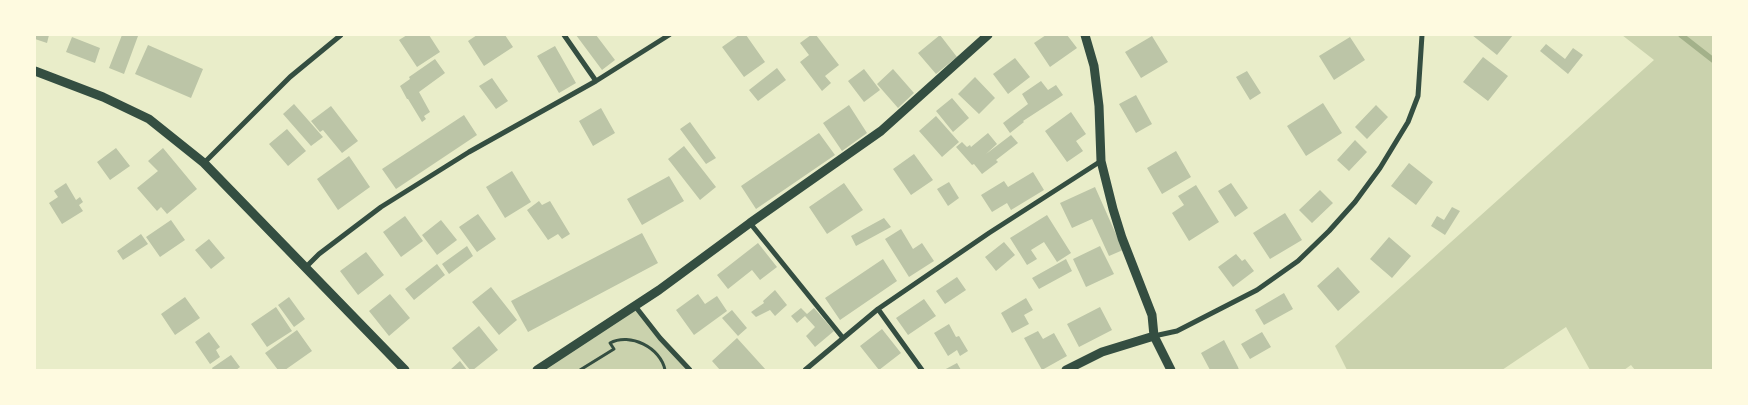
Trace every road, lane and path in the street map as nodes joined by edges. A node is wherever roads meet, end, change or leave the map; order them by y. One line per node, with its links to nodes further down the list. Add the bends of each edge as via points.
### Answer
1 (341, 35): 10 (street, via 290,77)
2 (564, 35): 8 (street)
3 (669, 35): 8 (street)
4 (988, 35): 11 (street, via 881,132)
5 (1085, 35): 9 (street, via 1094,66)
6 (1422, 35): 15 (street, via 1418,96 1408,122 1380,168 1348,210 1298,261 1257,290 1177,331)
7 (35, 71): 10 (street, via 149,119)
8 (596, 81): 12 (street, via 469,152 381,207)
9 (1101, 161): 14 (street, via 988,233); 15 (street, via 1122,238 1152,315)
10 (204, 163): 12 (street)
11 (750, 223): 13 (street); 16 (street)
12 (305, 268): 17 (street)
13 (635, 306): 18 (street); 21 (street)
14 (878, 310): 16 (street); 23 (street)
15 (1154, 336): 24 (street, via 1102,352); 25 (street)
16 (844, 338): 22 (street)
17 (405, 370)
18 (537, 370)
19 (580, 370): 20 (path, via 614,349 610,343 629,339 653,351)
20 (665, 370)
21 (690, 370)
22 (805, 370)
23 (922, 370)
24 (1066, 370)
25 (1171, 370)

